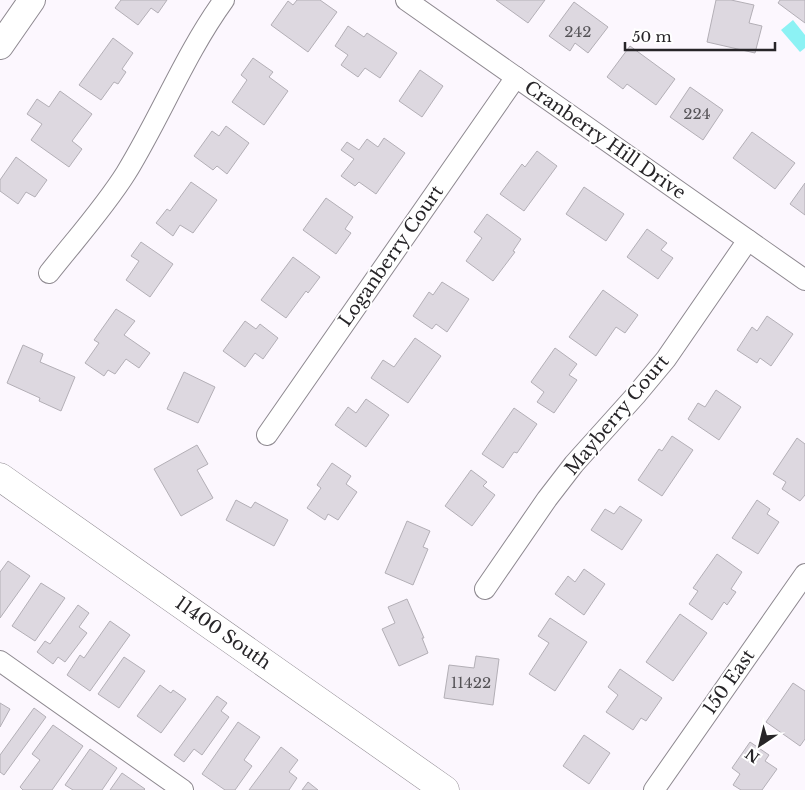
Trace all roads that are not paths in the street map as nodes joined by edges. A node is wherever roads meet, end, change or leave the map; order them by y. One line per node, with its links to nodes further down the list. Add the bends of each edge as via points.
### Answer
1 (32, 0): 4 (street)
2 (224, 0): 7 (street, via 194,45 112,194)
3 (406, 0): 5 (street, Cranberry Hill Drive)
4 (0, 46)
5 (516, 77): 6 (street, Cranberry Hill Drive); 9 (street, Loganberry Court)
6 (748, 240): 8 (street, Cranberry Hill Drive); 12 (street, Mayberry Court, via 666,359 574,464)
7 (49, 273)
8 (805, 280)
9 (266, 435)
10 (0, 477): 15 (main road, 11400 South)
11 (805, 574): 16 (street, 150 East)
12 (485, 589)
13 (0, 661): 14 (street)
14 (183, 790)
15 (446, 790)
16 (654, 790)

